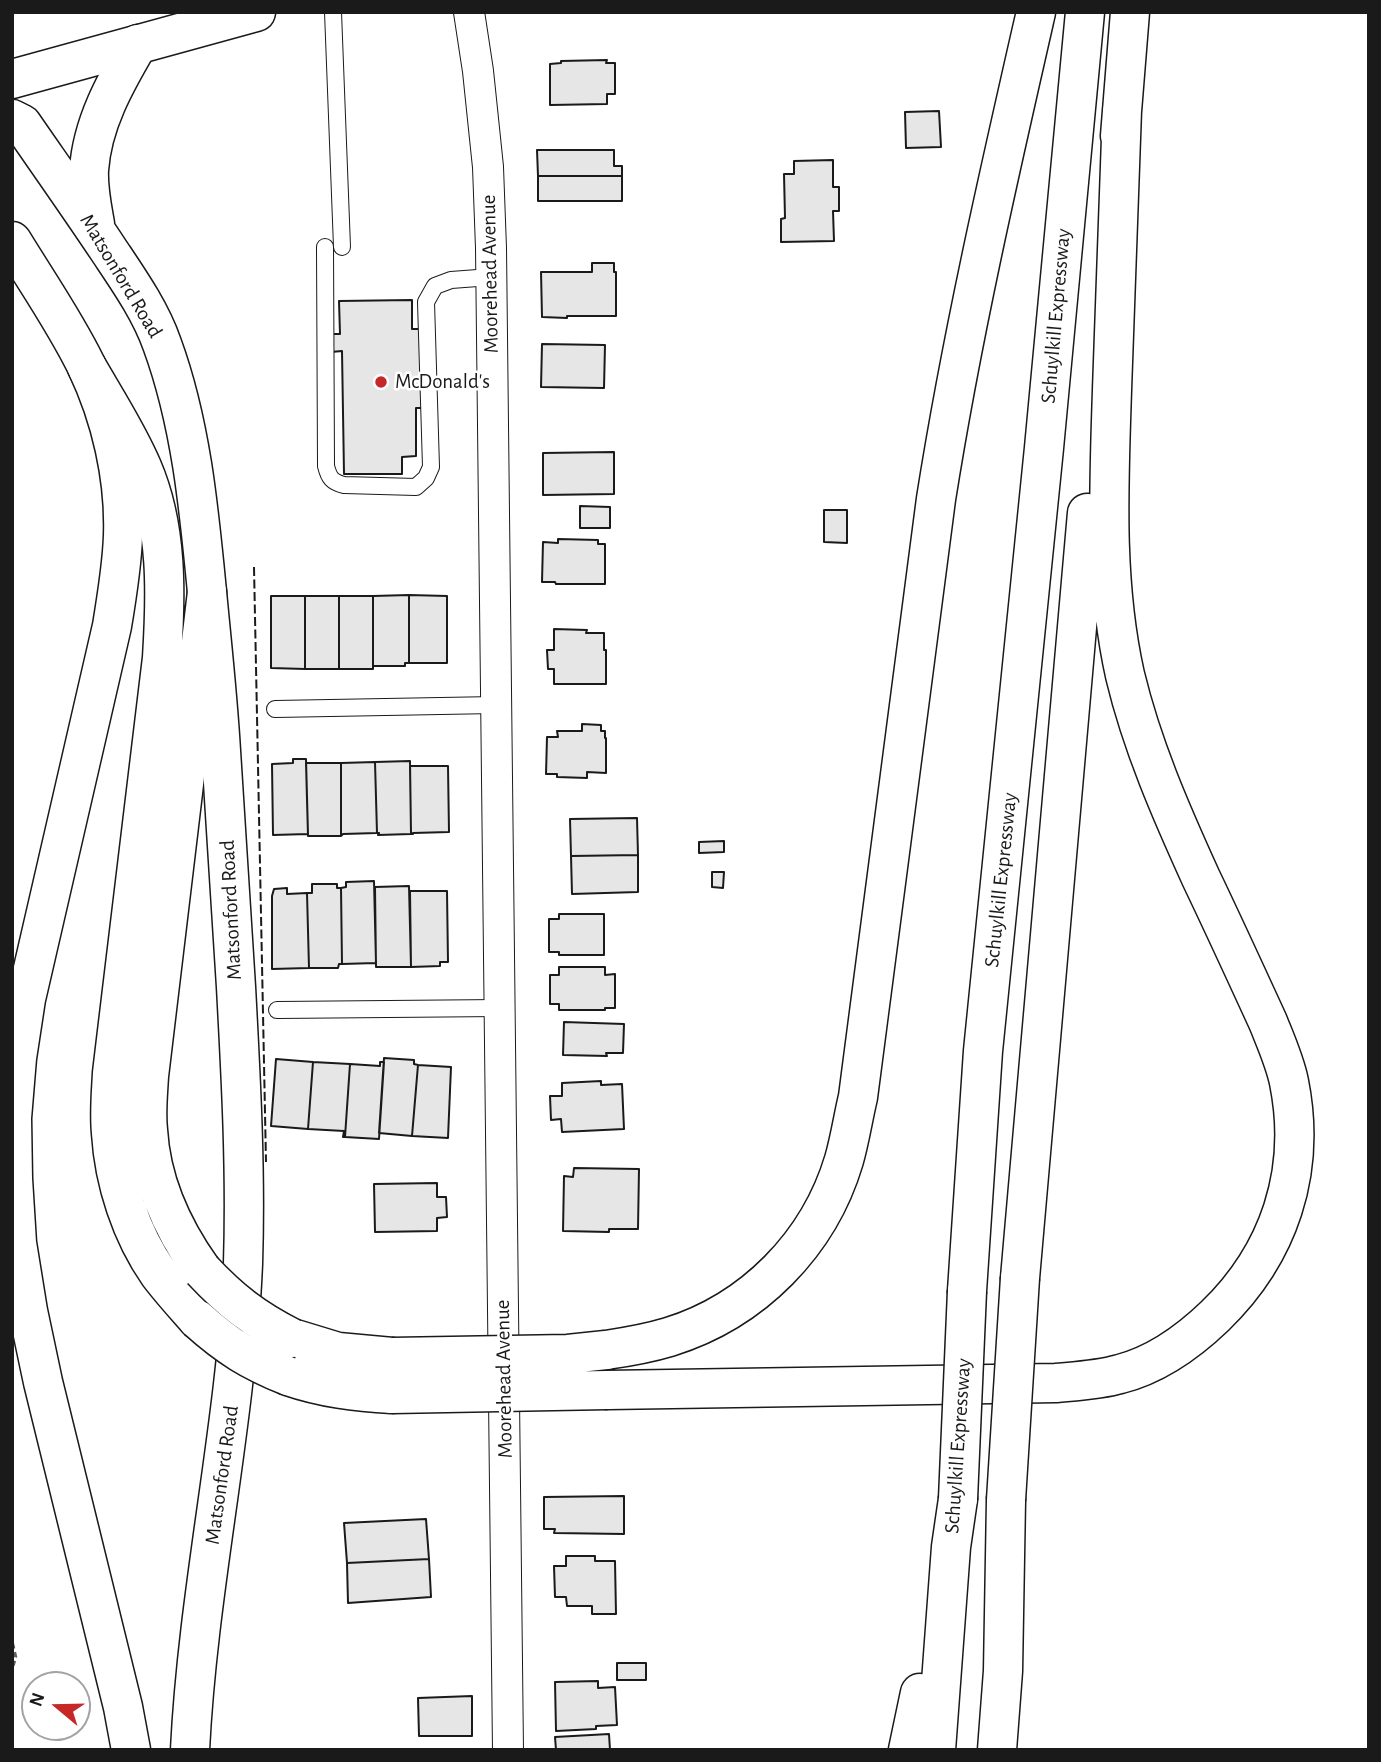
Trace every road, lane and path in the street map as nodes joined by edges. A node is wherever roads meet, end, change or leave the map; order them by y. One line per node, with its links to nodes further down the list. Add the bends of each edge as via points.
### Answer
1 (256, 12): 7 (main road)
2 (332, 12): 14 (lane)
3 (469, 12): 15 (street, Moorehead Avenue, via 488,167)
4 (1036, 12): 22 (main road, bridge, via 949,413 858,1097 832,1190 818,1219 780,1270 756,1292 702,1324 639,1345)
5 (1085, 12): 23 (main road, Schuylkill Expressway, bridge, via 984,1051 958,1499)
6 (1130, 12): 9 (main road)
7 (138, 44): 8 (main road); 11 (main road, via 111,92 91,152 90,195)
8 (12, 79)
9 (1122, 110): 22 (main road, bridge, via 1108,502 1116,628 1153,765 1268,1022 1289,1081 1294,1114 1292,1177 1270,1243 1252,1273 1205,1326 1148,1364 1090,1380 607,1390); 31 (main road, bridge, via 1020,1278 1006,1500)
10 (12, 119): 11 (main road, Matsonford Road, via 22,124)
11 (97, 233): 17 (main road, Matsonford Road, via 146,310 172,373 197,493)
12 (12, 242): 16 (main road)
13 (325, 247): 15 (lane, via 326,466 328,477 344,485 415,487 426,478 431,467 426,302 435,286)
14 (342, 247)
15 (491, 277): 18 (street, Moorehead Avenue)
16 (87, 367): 22 (main road, bridge, via 143,469 160,534 164,575 162,658 112,1073 110,1132 121,1191 131,1221 159,1273 198,1320 239,1353 288,1376 335,1389); 26 (main road, via 115,449 123,534 119,582 26,999 12,1118 13,1179 28,1311)
17 (207, 592): 22 (main road, bridge, via 149,1076 150,1155 165,1208 186,1248 221,1290 266,1325 292,1338); 27 (main road, Matsonford Road, via 218,702 244,1177 232,1402)
18 (496, 705): 19 (lane); 20 (street, Moorehead Avenue)
19 (275, 709)
20 (500, 1008): 21 (lane); 28 (street, Moorehead Avenue)
21 (277, 1010)
22 (392, 1375)
23 (951, 1547): 29 (main road); 30 (main road, Schuylkill Expressway)
24 (12, 1644): 25 (path)
25 (12, 1667)
26 (131, 1750)
27 (190, 1750)
28 (508, 1750)
29 (908, 1750)
30 (936, 1750)
31 (998, 1750)

